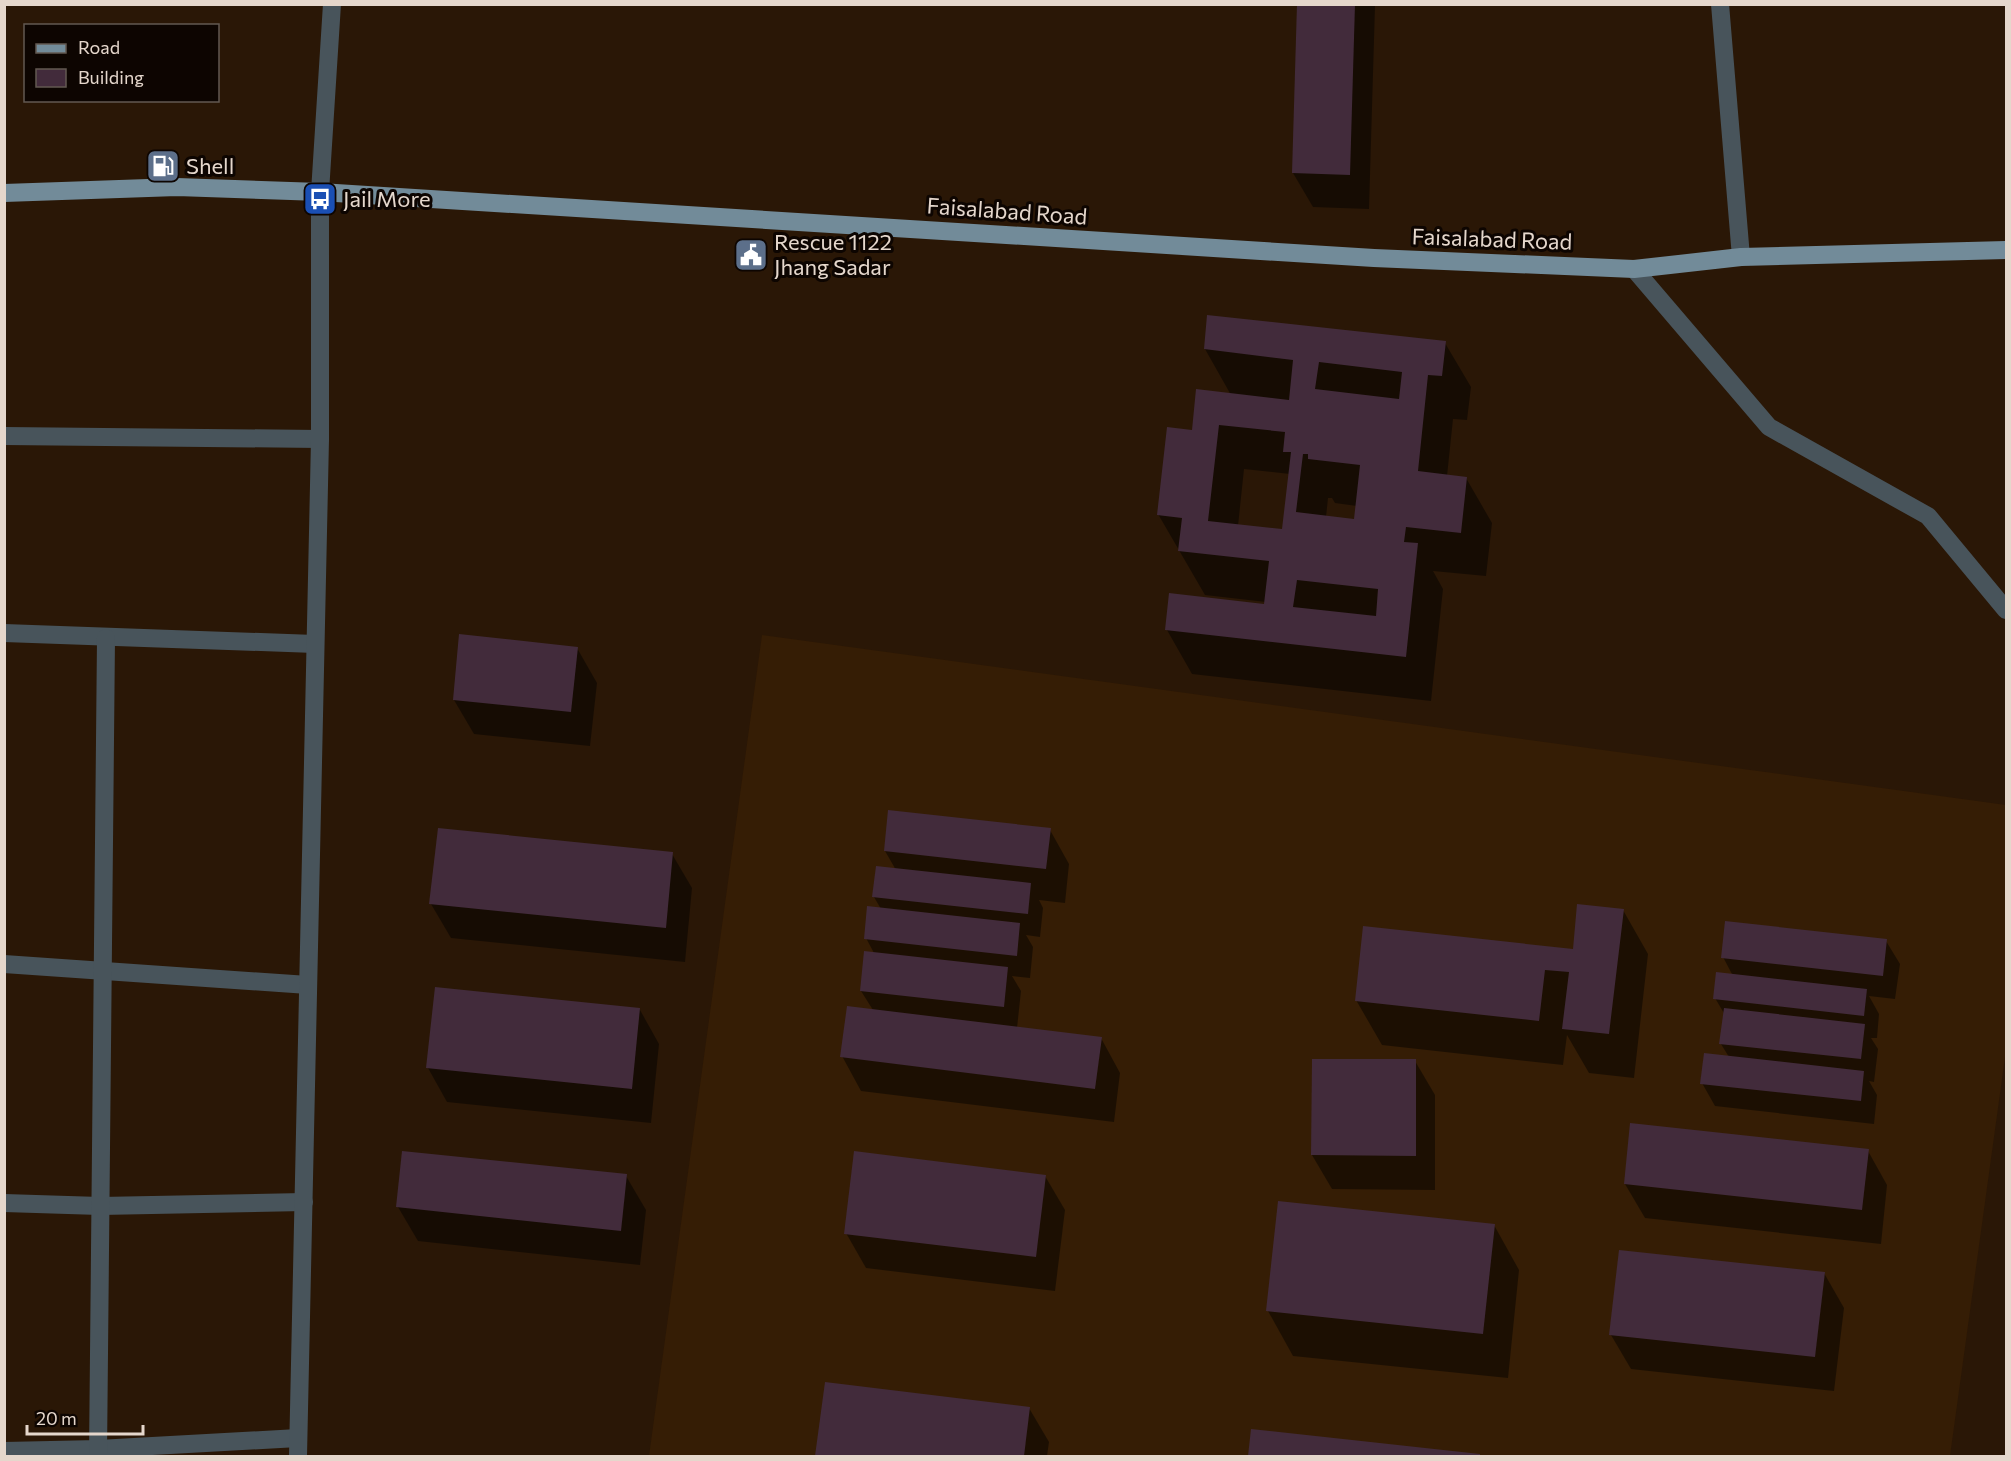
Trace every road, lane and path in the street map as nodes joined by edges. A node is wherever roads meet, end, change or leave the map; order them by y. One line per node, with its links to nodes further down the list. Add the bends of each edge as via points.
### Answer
1 (332, 4): 3 (street)
2 (1720, 4): 6 (street)
3 (320, 192): 4 (main road, Faisalabad Road, via 177,187); 7 (main road, Faisalabad Road, via 1374,258); 9 (street)
4 (4, 193)
5 (2007, 250): 6 (main road, Faisalabad Road)
6 (1741, 258): 7 (main road, Faisalabad Road)
7 (1634, 269): 10 (street, via 1769,427 1928,516)
8 (4, 436): 9 (street)
9 (320, 440): 13 (street)
10 (2007, 610)
11 (4, 633): 12 (street)
12 (106, 638): 13 (street); 15 (street)
13 (315, 644): 16 (street)
14 (4, 964): 15 (street)
15 (103, 972): 16 (street); 19 (street)
16 (308, 985): 17 (street)
17 (304, 1202): 19 (street); 20 (street)
18 (4, 1203): 19 (street)
19 (100, 1206): 22 (street)
20 (298, 1438): 22 (street); 23 (street)
21 (4, 1451): 22 (street)
22 (98, 1453)
23 (298, 1456)

